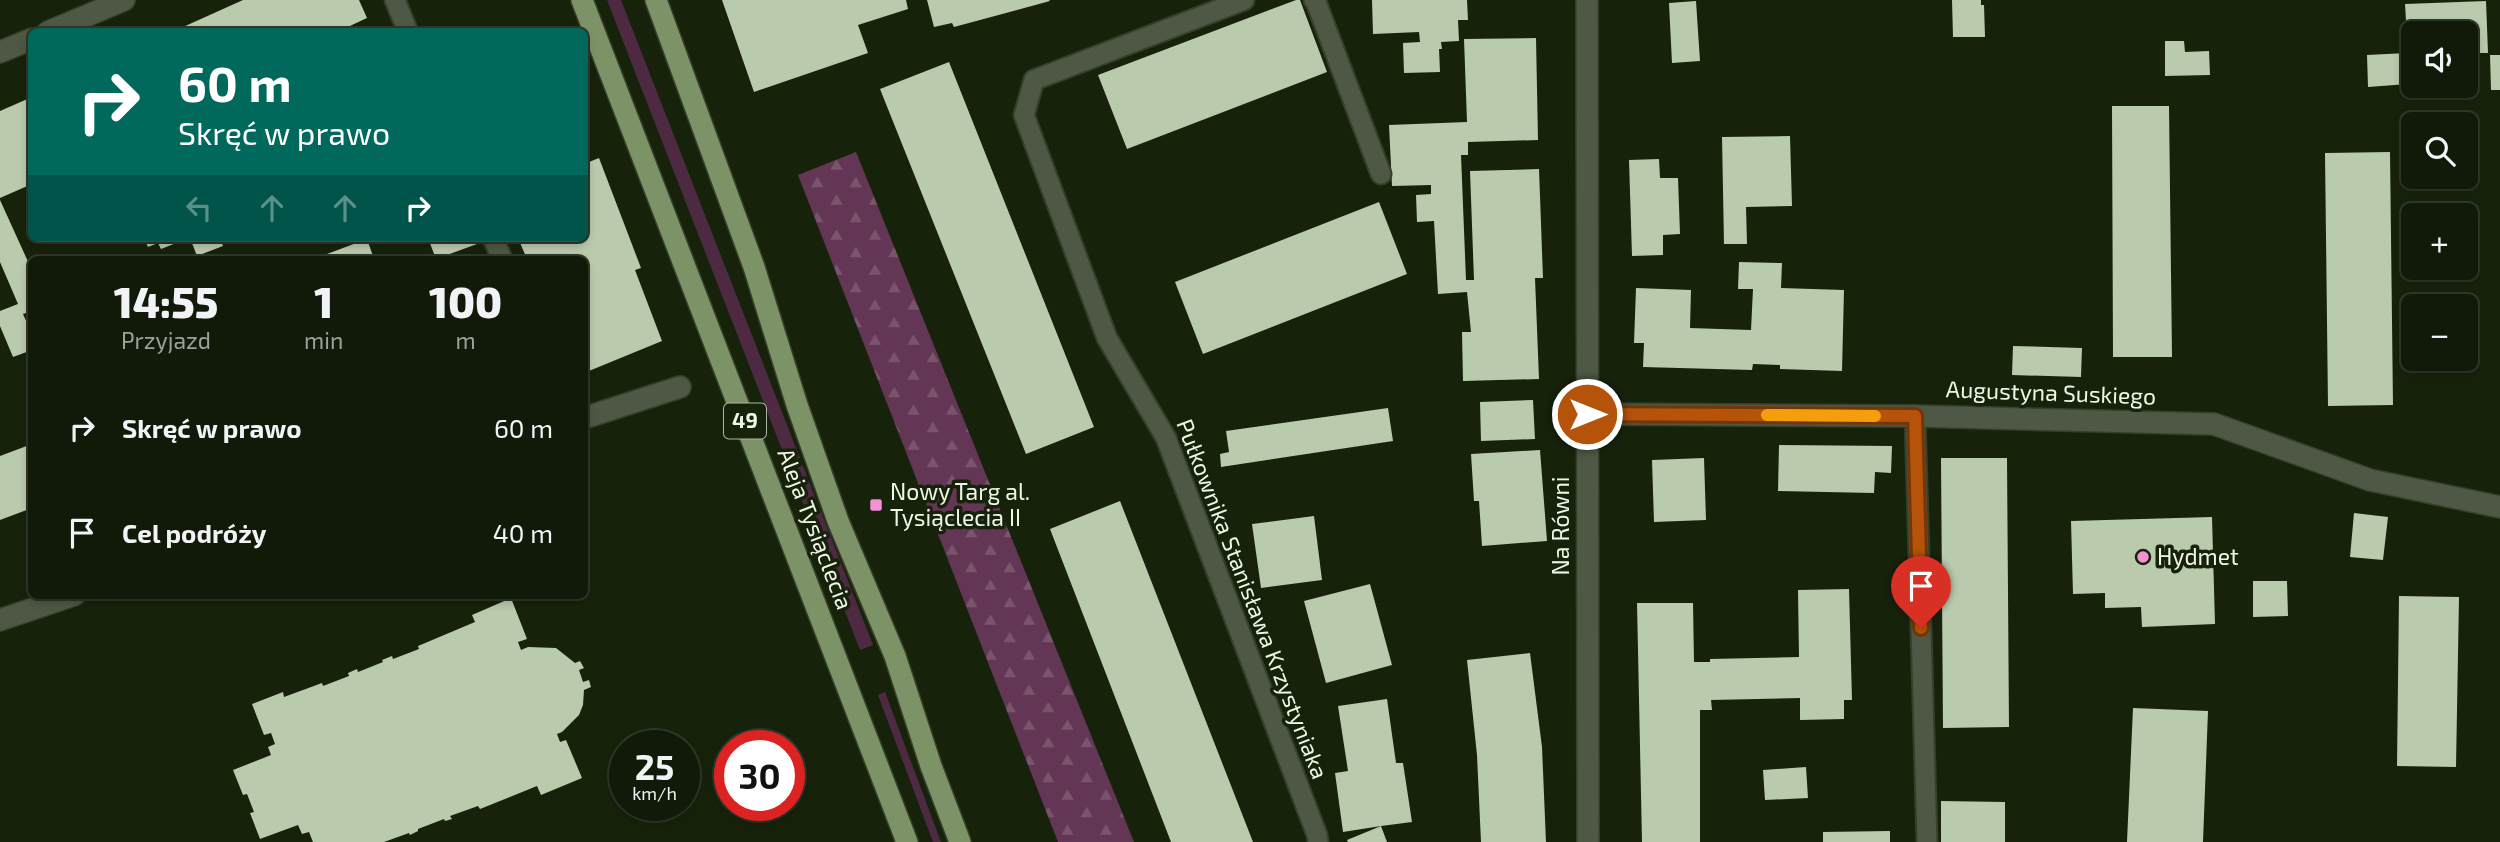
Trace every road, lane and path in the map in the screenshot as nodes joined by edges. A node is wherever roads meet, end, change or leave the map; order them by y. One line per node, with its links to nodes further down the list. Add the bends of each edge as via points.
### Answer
1 (124, 0): 8 (street)
2 (395, 0): 9 (lane)
3 (582, 0): 20 (main road, Aleja Tysiąclecia / 49)
4 (656, 0): 21 (main road, Aleja Tysiąclecia / 49, via 754,267 838,521 895,656)
5 (1244, 0): 22 (lane, Pułkownika Stanisława Krzystyniaka, via 1034,80 1024,115 1107,338 1166,438)
6 (1314, 0): 12 (lane)
7 (1587, 0): 14 (street, Na Równi)
8 (58, 28)
9 (406, 28)
10 (28, 41): 11 (street)
11 (0, 52)
12 (1381, 174)
13 (680, 387): 16 (street)
14 (1587, 414): 15 (street, Augustyna Suskiego); 23 (street, Na Równi)
15 (1915, 416): 17 (street, Augustyna Suskiego, via 2214,424 2370,481); 24 (lane)
16 (588, 417)
17 (2500, 507)
18 (62, 599): 19 (street)
19 (0, 620)
20 (906, 842)
21 (960, 842)
22 (1318, 842)
23 (1588, 842)
24 (1927, 842)

